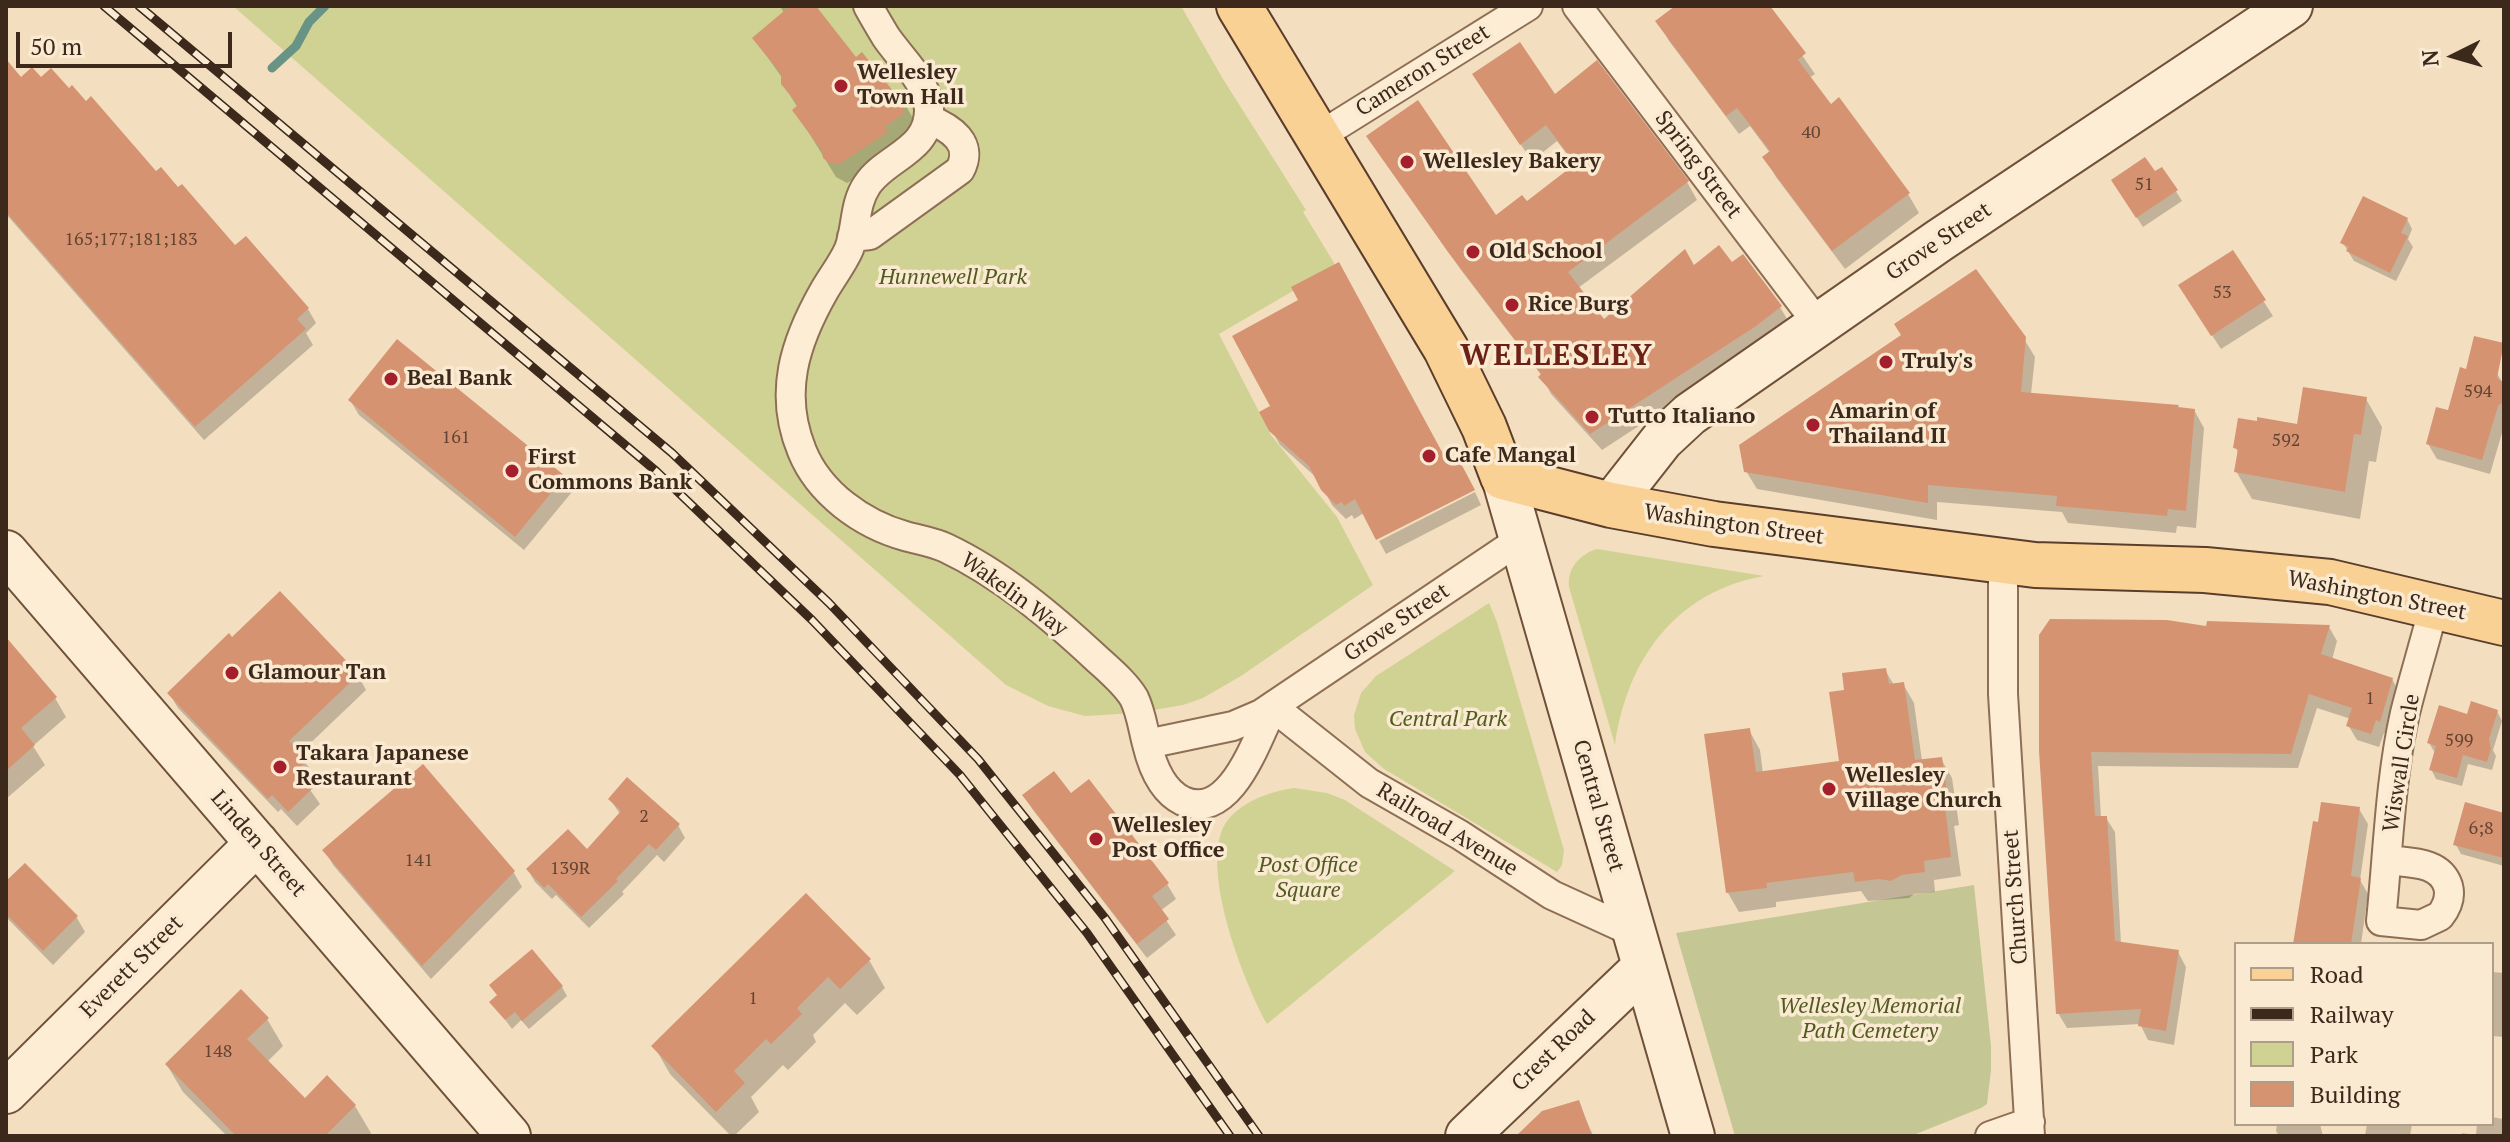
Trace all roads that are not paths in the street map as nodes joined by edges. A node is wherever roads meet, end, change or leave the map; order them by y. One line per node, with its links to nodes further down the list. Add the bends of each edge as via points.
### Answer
1 (868, 6): 6 (street, via 922,87)
2 (1239, 6): 7 (main road)
3 (1528, 6): 7 (street, Cameron Street)
4 (1577, 6): 9 (street, Spring Street)
5 (2291, 6): 9 (street, Grove Street)
6 (928, 119): 8 (street, Wakelin Way, via 916,143 868,183); 8 (street, via 960,139 960,170 870,235)
7 (1318, 137): 10 (main road, via 1446,349)
8 (852, 237): 18 (street, Wakelin Way, via 803,332 791,370 791,411 806,461 826,489 865,519 954,552 1052,619 1129,691)
9 (1818, 324): 11 (street, Grove Street, via 1679,423)
10 (1503, 477): 11 (main road, Washington Street); 12 (street, Central Street)
11 (1611, 505): 14 (main road, Washington Street, via 1714,524)
12 (1521, 539): 17 (street, Grove Street); 21 (street, Central Street)
13 (6, 552): 19 (street, Linden Street)
14 (2003, 561): 15 (main road, Washington Street, via 2273,576 2330,582); 23 (street, Church Street, via 2003,694)
15 (2434, 606): 16 (main road, Washington Street); 20 (street, Wiswall Circle, via 2405,713)
16 (2504, 623)
17 (1273, 707): 18 (street, Grove Street, via 1233,726); 18 (street, Grove Street, via 1235,782 1209,804 1184,801 1171,792); 21 (street, Railroad Avenue, via 1369,783)
18 (1147, 744)
19 (257, 843): 22 (street, Everett Street); 24 (street, Linden Street)
20 (2388, 860): 20 (street, Wiswall Circle, via 2381,921 2426,924 2440,916 2449,897 2444,878 2434,868)
21 (1638, 950): 25 (street, Crest Road); 26 (street, Central Street)
22 (6, 1092)
23 (2030, 1129): 27 (street)
24 (509, 1136)
25 (1467, 1136)
26 (1693, 1136)
27 (1990, 1136)

